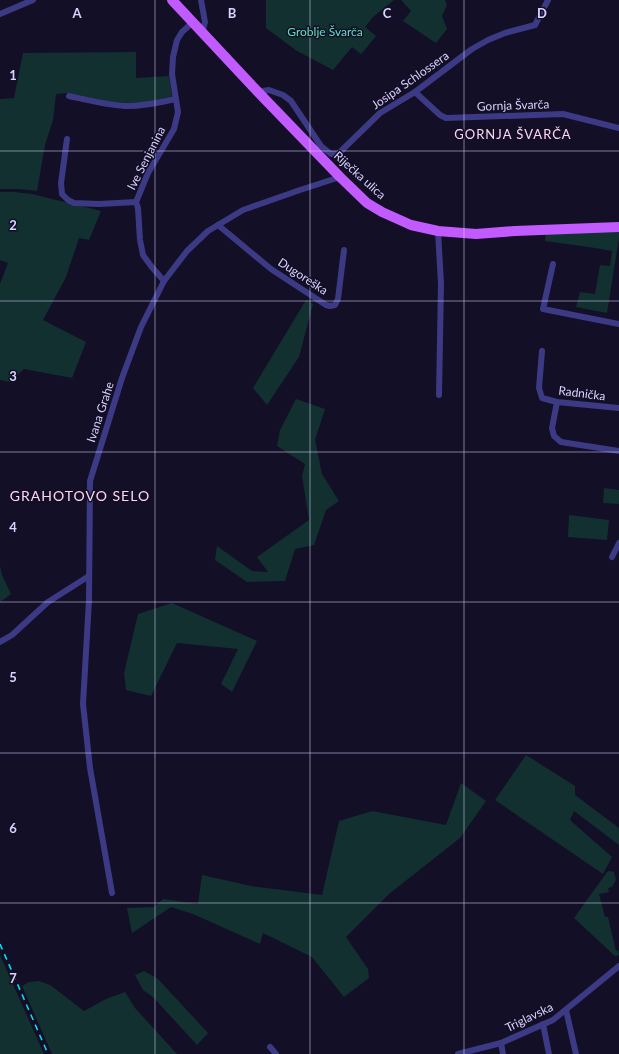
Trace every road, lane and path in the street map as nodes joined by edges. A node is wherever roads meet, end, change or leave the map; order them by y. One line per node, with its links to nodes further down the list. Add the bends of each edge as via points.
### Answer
1 (33, 0): 5 (street)
2 (172, 0): 6 (main road, Riječka ulica)
3 (201, 0): 7 (street, via 205,22)
4 (548, 0): 9 (street, Josipa Schlossera, via 535,25 505,33 472,49)
5 (0, 14)
6 (193, 22): 7 (main road, Riječka ulica); 11 (street, Ive Senjanina, via 176,40 172,74)
7 (202, 33): 8 (main road, Riječka ulica)
8 (258, 92): 9 (street, Josipa Schlossera, via 269,90 291,101 321,146 331,154 338,154 380,113); 14 (main road, Riječka ulica)
9 (415, 92): 12 (street, Gornja Švarča, via 446,118 563,114)
10 (69, 96): 11 (street, via 125,106 152,105)
11 (175, 100): 15 (street, Ive Senjanina, via 178,112 174,129 148,173)
12 (619, 128)
13 (67, 139): 15 (street, Ive Senjanina, via 61,183 62,194 68,200 74,203 99,204)
14 (340, 177): 16 (street, Ivana Grahe, via 243,210); 18 (main road, Riječka ulica, via 367,203 382,212 411,225)
15 (136, 202): 21 (street, Ive Senjanina, via 143,255)
16 (218, 225): 19 (street, Dugoreška, via 271,269 330,306 335,305 338,299); 21 (street, Ivana Grahe, via 187,251)
17 (619, 227): 18 (main road, Riječka ulica, via 476,234)
18 (438, 231): 24 (street, via 441,284)
19 (344, 250)
20 (553, 264): 22 (street, via 543,309)
21 (164, 281): 30 (street, Ivana Grahe, via 141,327 122,378 90,481)
22 (619, 324)
23 (542, 351): 25 (street, Radnička, via 539,388 542,398)
24 (439, 395)
25 (557, 402): 26 (street, Radnička); 27 (street, via 552,428 554,436 561,442)
26 (619, 408)
27 (619, 450)
28 (619, 543): 29 (street)
29 (612, 557)
30 (89, 576): 31 (street, via 48,602 12,635); 32 (street, Ivana Grahe, via 84,704 90,768)
31 (0, 642)
32 (112, 893)
33 (619, 966): 34 (street, Triglavska)
34 (566, 1010): 35 (street, Triglavska); 42 (street)
35 (543, 1024): 36 (street, Triglavska); 41 (street)
36 (500, 1043): 39 (street, Triglavska); 40 (street)
37 (270, 1047): 38 (street)
38 (276, 1054)
39 (458, 1054)
40 (503, 1054)
41 (549, 1054)
42 (576, 1054)

